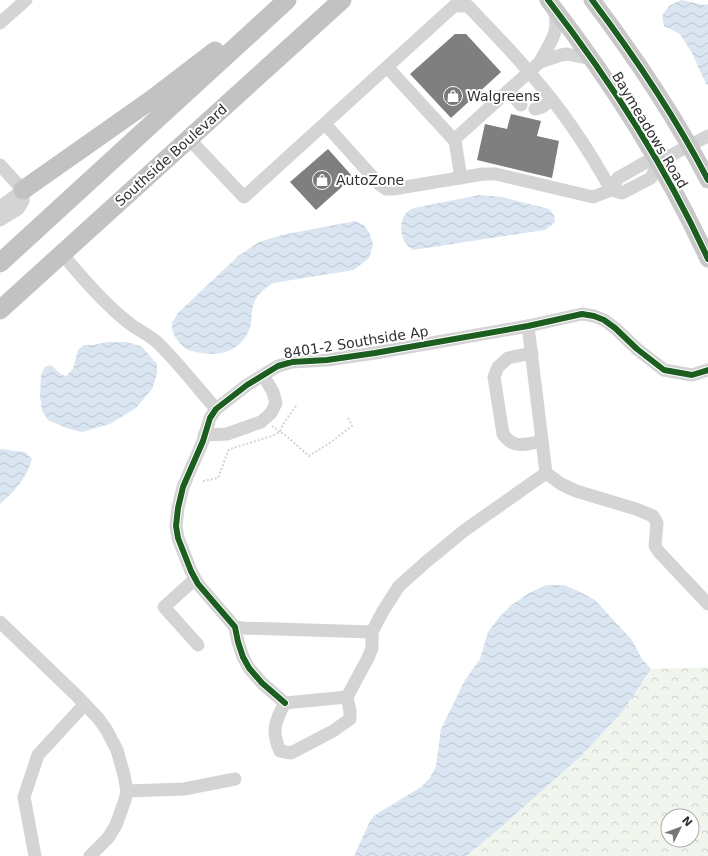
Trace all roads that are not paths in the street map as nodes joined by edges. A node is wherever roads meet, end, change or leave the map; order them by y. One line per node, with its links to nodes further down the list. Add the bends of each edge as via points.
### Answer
1 (26, 0): 7 (street)
2 (284, 0): 25 (highway, via 151,100)
3 (287, 0): 31 (highway)
4 (342, 0): 18 (highway, Southside Boulevard)
5 (592, 0): 20 (main road, Baymeadows Road, via 642,70)
6 (551, 3): 8 (main road, Baymeadows Road); 9 (street, via 556,18 556,32)
7 (0, 23)
8 (592, 59): 9 (street, via 567,54); 21 (main road, Baymeadows Road)
9 (540, 62): 11 (street)
10 (387, 67): 11 (street, via 454,6 468,6); 16 (street); 19 (street)
11 (529, 72): 12 (street); 13 (street)
12 (508, 91): 14 (street); 19 (street)
13 (552, 100): 15 (street); 26 (street, via 582,142)
14 (521, 105)
15 (535, 109)
16 (325, 124): 18 (street, via 244,197); 23 (street, via 386,189)
17 (708, 136): 20 (street)
18 (190, 139): 29 (highway, Southside Boulevard)
19 (455, 141): 23 (street)
20 (690, 146): 21 (street); 24 (main road, Baymeadows Road)
21 (658, 162): 26 (street, via 646,162 618,178); 30 (main road, Baymeadows Road)
22 (0, 165): 25 (street)
23 (461, 178): 26 (street, via 496,174 594,197)
24 (708, 180)
25 (23, 190): 27 (street); 28 (street, via 23,201 18,209)
26 (611, 190)
27 (1, 205)
28 (0, 220)
29 (62, 254): 32 (highway, Southside Boulevard); 37 (street, via 98,295 129,323 159,344)
30 (708, 259)
31 (0, 263)
32 (0, 310)
33 (528, 326): 34 (street); 35 (street, 8401-2 Southside Ap, via 582,314 594,316 615,328 636,349 664,370 692,375); 36 (street, 8401-2 Southside Ap, via 375,353 292,362 278,366)
34 (532, 353): 39 (street); 39 (street, via 508,358 498,368 494,377 506,439 519,446)
35 (708, 370)
36 (263, 375): 37 (street, 8401-2 Southside Ap); 38 (street, via 276,403 271,413 261,422 227,434)
37 (216, 408): 38 (street, 8401-2 Southside Ap)
38 (204, 435): 41 (street, 8401-2 Southside Ap, via 183,487 176,526 178,538)
39 (542, 441): 40 (street)
40 (546, 473): 42 (street, via 576,491 654,516 657,523 655,546); 45 (street, via 465,530 410,576 389,600)
41 (195, 579): 44 (street, 8401-2 Southside Ap); 46 (street, via 164,607)
42 (708, 604)
43 (2, 626): 49 (street)
44 (235, 627): 45 (street); 48 (street, 8401-2 Southside Ap, via 243,657 249,668)
45 (372, 632): 47 (street, via 372,648)
46 (198, 644)
47 (347, 697): 48 (street); 48 (street, via 350,719 291,753 280,750 275,736 274,727)
48 (285, 703)
49 (85, 704): 51 (street, via 112,739 124,775); 52 (street, via 38,755 24,797)
50 (235, 779): 51 (street, via 184,789)
51 (126, 791): 53 (street, via 116,825 108,838)
52 (35, 856)
53 (90, 856)

